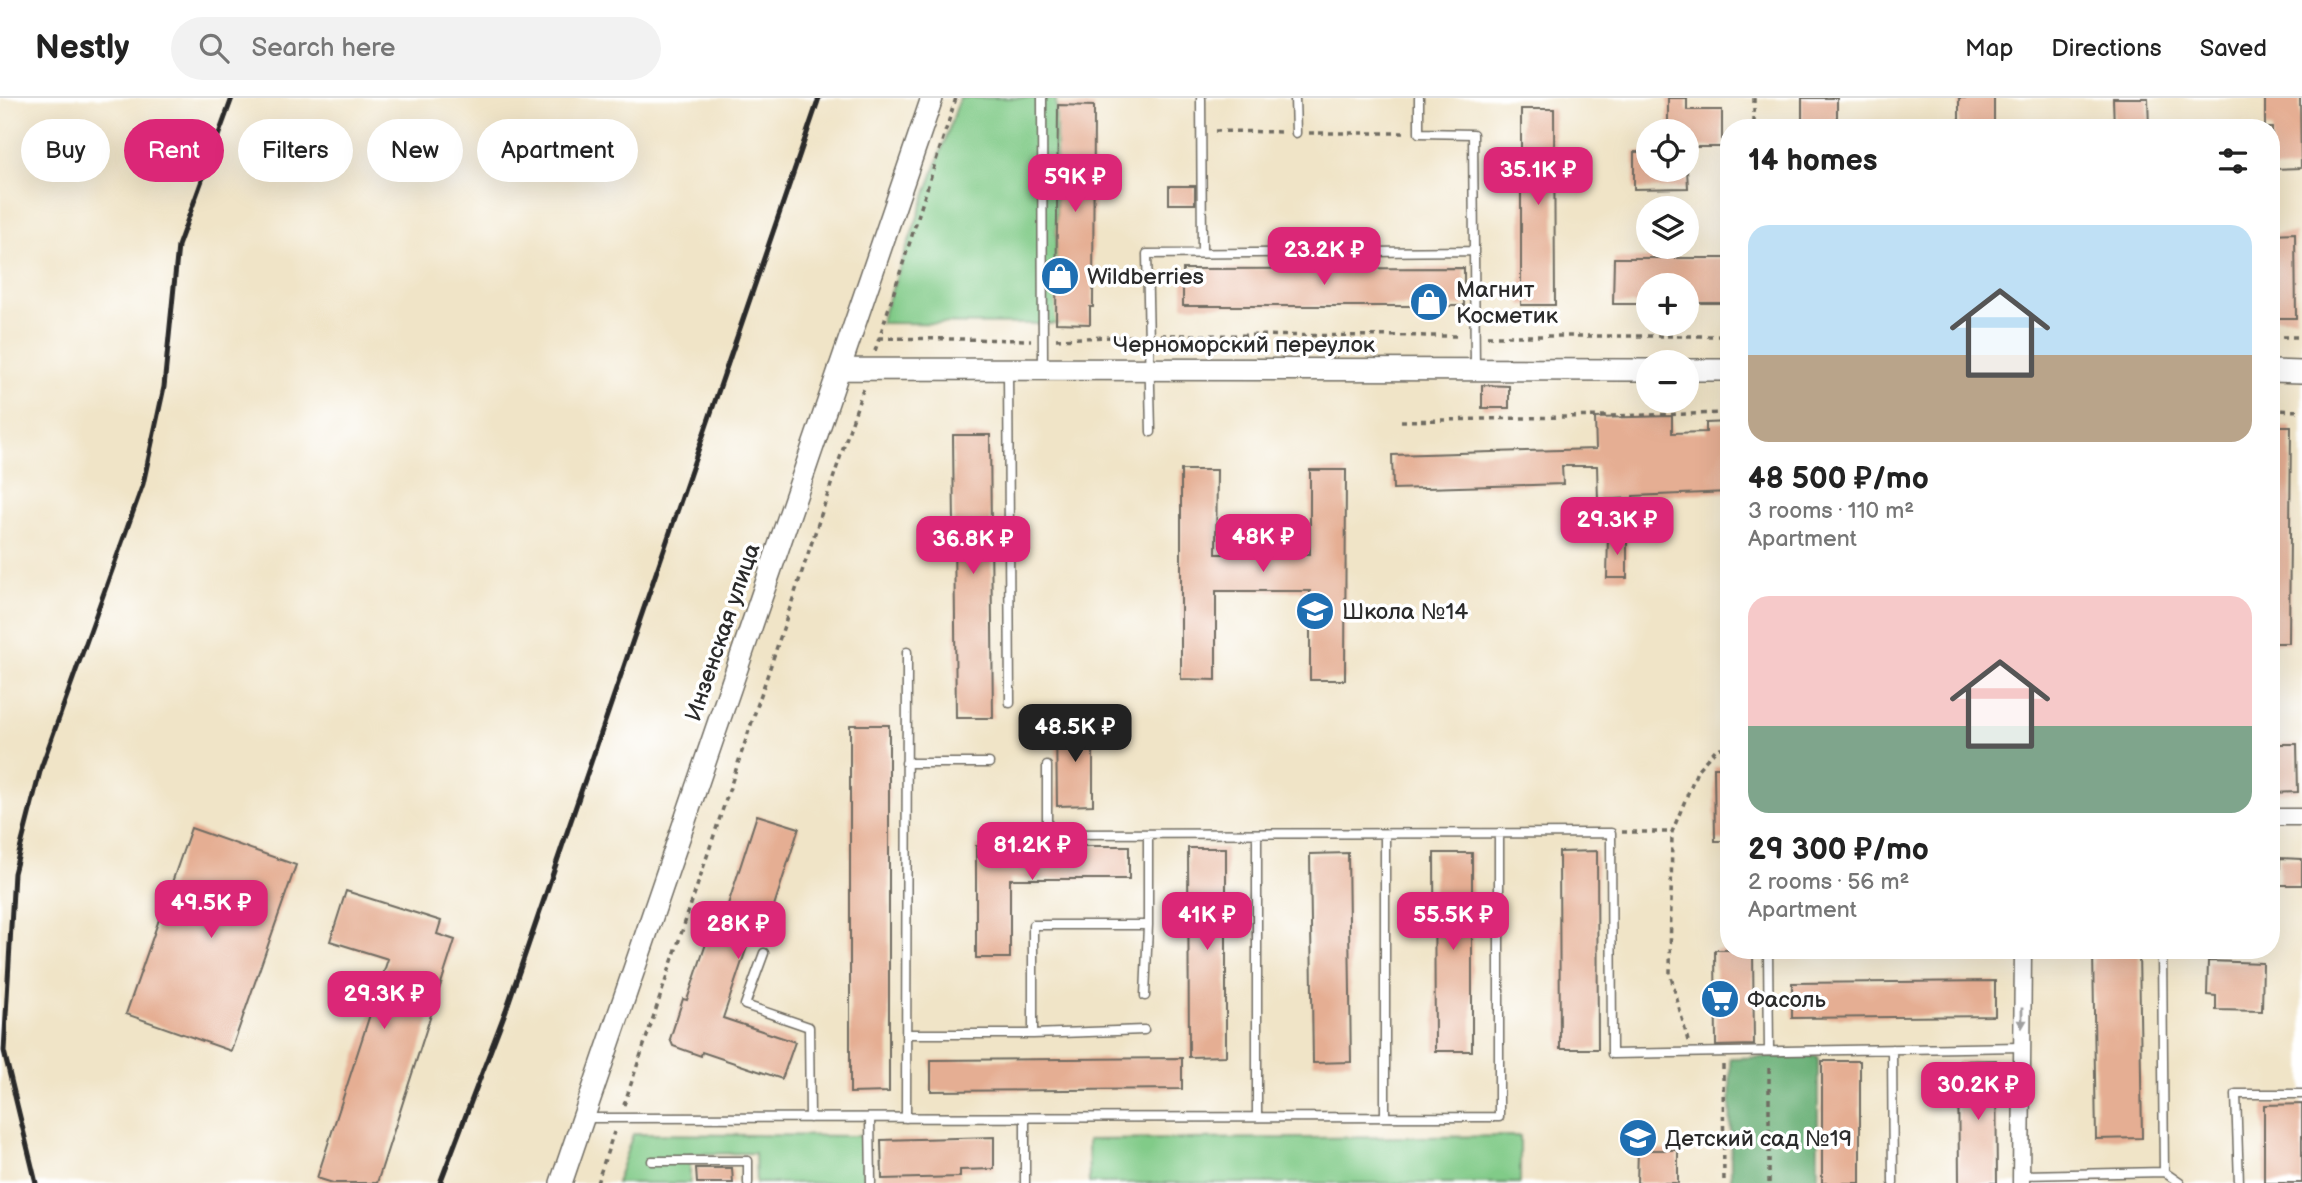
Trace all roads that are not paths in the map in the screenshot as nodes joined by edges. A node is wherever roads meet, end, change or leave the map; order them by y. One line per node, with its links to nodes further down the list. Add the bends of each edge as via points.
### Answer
1 (932, 98): 9 (street, Инзенская улица)
2 (1042, 98): 11 (lane)
3 (1201, 98): 8 (lane)
4 (1295, 98): 6 (lane)
5 (1419, 98): 7 (lane, via 1419,133 1473,134)
6 (1296, 133)
7 (1474, 251): 8 (lane); 16 (lane)
8 (1202, 254): 12 (lane, via 1147,254)
9 (839, 369): 10 (street, Черноморский переулок); 46 (street, Инзенская улица)
10 (1008, 370): 11 (street, Черноморский переулок); 21 (lane)
11 (1044, 370): 12 (street, Черноморский переулок)
12 (1151, 370): 16 (street, Черноморский переулок); 19 (lane)
13 (1636, 370): 16 (street, Черноморский переулок)
14 (1699, 370): 15 (street)
15 (1720, 370)
16 (1475, 371)
17 (2280, 371): 18 (street)
18 (2302, 372)
19 (1152, 432)
20 (907, 652): 22 (lane)
21 (1010, 703)
22 (906, 763): 23 (lane); 38 (lane)
23 (989, 763)
24 (1047, 766): 28 (lane, via 1047,834)
25 (2280, 817): 26 (street)
26 (2302, 817)
27 (1499, 833): 30 (lane); 42 (lane, via 1611,832 1612,1054); 45 (lane, via 1499,1117)
28 (1148, 834): 29 (lane); 31 (lane)
29 (1257, 834): 30 (lane); 44 (lane)
30 (1385, 834): 45 (lane)
31 (1148, 925): 36 (lane); 39 (lane, via 1033,925)
32 (764, 953): 47 (lane, via 746,1005 809,1027)
33 (1768, 959): 42 (lane)
34 (2022, 959): 40 (street, one-way to 40)
35 (2162, 959): 52 (lane)
36 (1145, 996)
37 (1144, 1030): 39 (lane)
38 (906, 1034): 39 (lane); 49 (lane)
39 (1033, 1034)
40 (2022, 1047): 41 (lane); 53 (street)
41 (1892, 1049): 42 (lane); 58 (lane)
42 (1769, 1051)
43 (2302, 1094): 60 (lane, via 2236,1094)
44 (1257, 1117): 45 (lane); 50 (lane)
45 (1385, 1117)
46 (585, 1118): 47 (lane); 54 (street, Инзенская улица)
47 (810, 1118): 48 (lane)
48 (870, 1118): 49 (lane); 56 (lane)
49 (906, 1118): 50 (lane)
50 (1025, 1118): 57 (lane)
51 (652, 1161): 55 (lane, via 748,1161)
52 (2164, 1172): 53 (lane); 59 (lane)
53 (2021, 1179)
54 (561, 1183)
55 (748, 1183)
56 (871, 1183)
57 (1025, 1183)
58 (1894, 1183)
59 (2180, 1183)
60 (2239, 1183)

